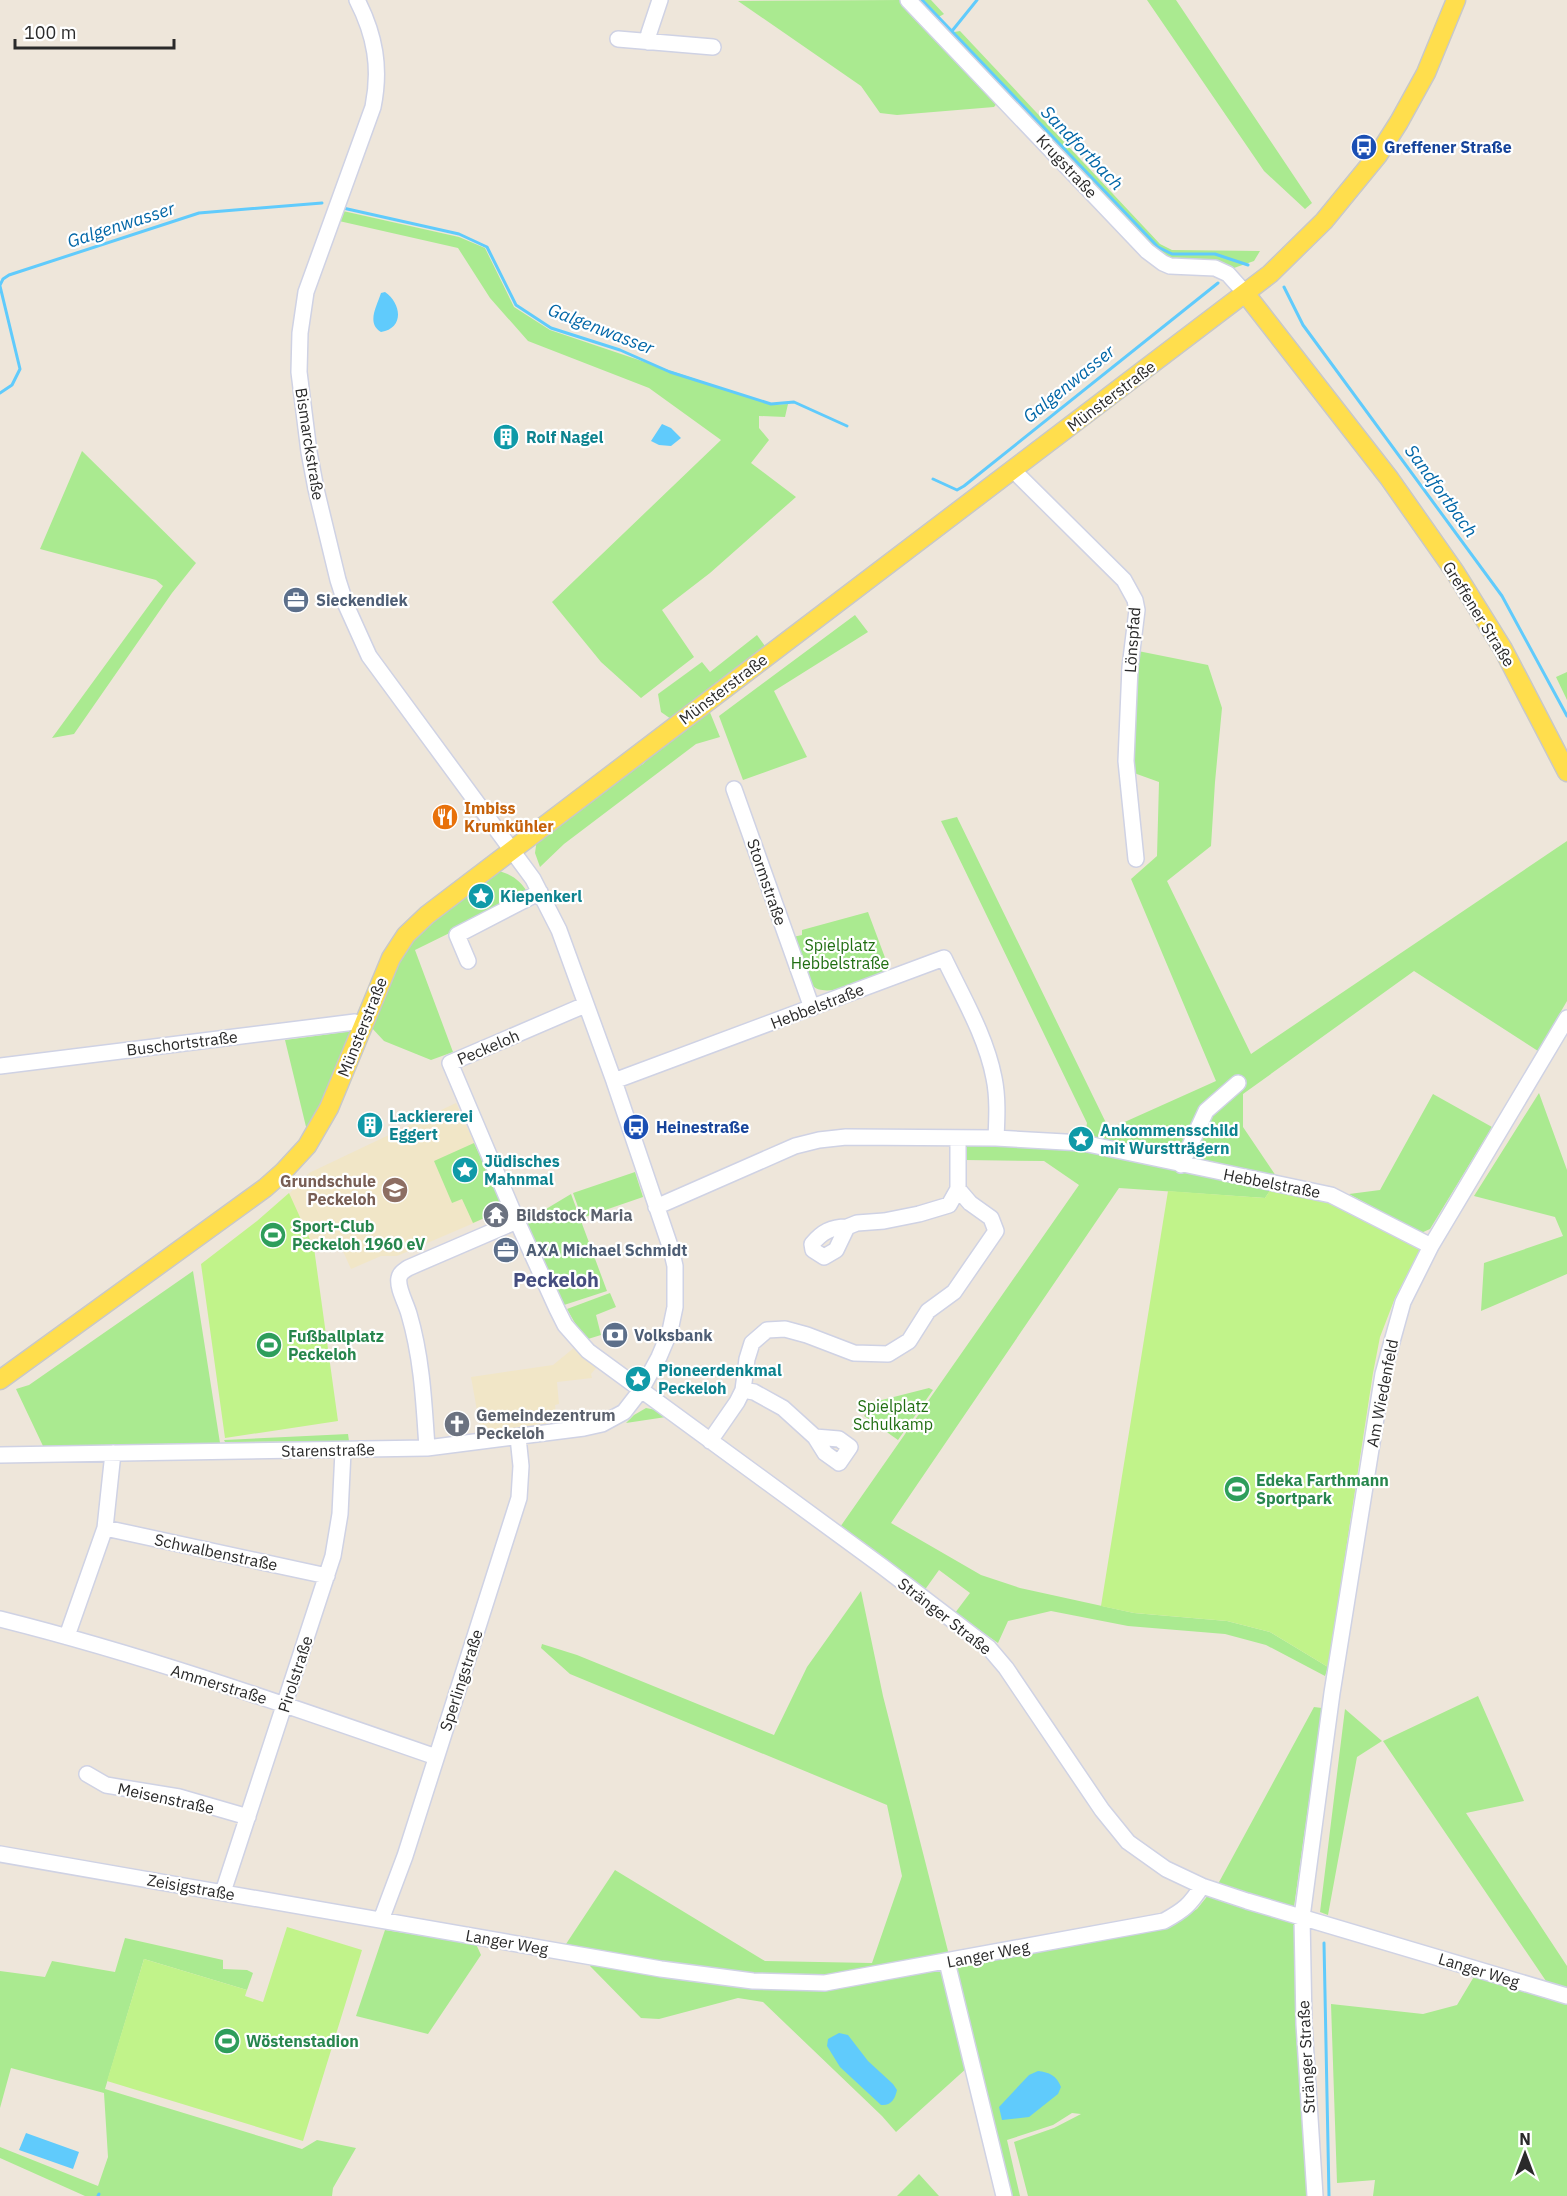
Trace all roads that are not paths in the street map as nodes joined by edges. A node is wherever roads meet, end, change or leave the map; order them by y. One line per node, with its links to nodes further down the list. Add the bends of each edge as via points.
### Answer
1 (357, 0): 12 (street, Bismarckstraße, via 375,47 376,94 306,292 300,333 299,372 316,489 346,605 369,656)
2 (660, 0): 6 (street)
3 (908, 0): 8 (street, Krugstraße, via 1147,251 1170,266 1215,268 1233,279)
4 (1456, 0): 8 (main road, Münsterstraße, via 1426,73 1378,154 1324,221)
5 (618, 39): 6 (street)
6 (648, 42): 7 (street)
7 (713, 47)
8 (1245, 293): 9 (main road, Münsterstraße); 10 (main road, Greffener Straße, via 1389,478 1455,572 1503,649)
9 (1013, 470): 12 (main road, Münsterstraße); 13 (street, Lönspfad, via 1124,580 1135,600 1126,761)
10 (1567, 772)
11 (734, 789): 17 (street, Stormstraße)
12 (511, 850): 14 (street); 19 (main road, Münsterstraße, via 406,935 391,958)
13 (1136, 859)
14 (540, 892): 15 (street, via 456,935); 16 (street, via 559,930)
15 (468, 961)
16 (585, 1005): 21 (street); 28 (street, Peckeloh, via 450,1063)
17 (812, 1008): 21 (street, Hebbelstraße); 24 (street, Hebbelstraße, via 944,958 982,1037 994,1078)
18 (1567, 1018): 30 (street, Am Wiedenfeld)
19 (363, 1026): 20 (street, Buschortstraße, via 355,1022); 31 (main road, Münsterstraße, via 317,1131 283,1172 207,1232)
20 (0, 1065)
21 (614, 1081): 27 (street)
22 (1238, 1083): 25 (street, via 1206,1112)
23 (958, 1138): 24 (street, Hebbelstraße); 26 (street); 27 (street, Hebbelstraße, via 819,1140 795,1146)
24 (996, 1138): 25 (street, Hebbelstraße, via 1083,1143)
25 (1181, 1165): 30 (street, Hebbelstraße, via 1331,1195)
26 (958, 1189): 29 (street, via 949,1205); 33 (street, via 991,1218 996,1231 954,1292 928,1311 909,1341 888,1354 854,1353 785,1329 767,1330 752,1343)
27 (656, 1207): 32 (street, via 675,1266 675,1307 670,1331)
28 (517, 1221): 32 (street, Peckeloh, via 565,1325 588,1351); 37 (street, via 400,1275 399,1285 416,1338)
29 (847, 1227)
30 (1431, 1246): 52 (street, Am Wiedenfeld, via 1403,1302 1383,1374 1332,1693)
31 (0, 1380)
32 (641, 1390): 34 (street, Starenstraße, via 624,1412 602,1424); 36 (street, Stränger Straße)
33 (743, 1390): 35 (street, via 783,1408); 36 (street)
34 (518, 1437): 37 (street, Starenstraße); 46 (street, Sperlingstraße, via 519,1498)
35 (815, 1437)
36 (710, 1441): 50 (street, Stränger Straße, via 988,1648 1128,1842 1166,1869)
37 (427, 1448): 38 (street, Starenstraße)
38 (343, 1451): 39 (street, Starenstraße); 42 (street, Pirolstraße, via 340,1514)
39 (113, 1453): 40 (street, Starenstraße); 41 (street)
40 (0, 1455)
41 (105, 1528): 42 (street, Schwalbenstraße); 44 (street)
42 (327, 1576): 45 (street, Pirolstraße)
43 (0, 1619): 44 (street, Ammerstraße)
44 (67, 1636): 45 (street, Ammerstraße)
45 (285, 1704): 46 (street, Ammerstraße); 48 (street, Pirolstraße)
46 (436, 1756): 53 (street, Sperlingstraße)
47 (87, 1774): 48 (street, Meisenstraße, via 106,1785 179,1797)
48 (248, 1817): 51 (street, Pirolstraße)
49 (0, 1854): 51 (street, Zeisigstraße)
50 (1202, 1886): 52 (street, Langer Weg); 54 (street, Langer Weg, via 1192,1903 1164,1921)
51 (223, 1892): 53 (street, Zeisigstraße)
52 (1302, 1917): 55 (street, Langer Weg); 57 (street, Stränger Straße)
53 (381, 1920): 54 (street, Langer Weg, via 661,1969 753,1981 825,1983)
54 (947, 1962): 56 (street)
55 (1567, 1996)
56 (1004, 2196)
57 (1315, 2196)

